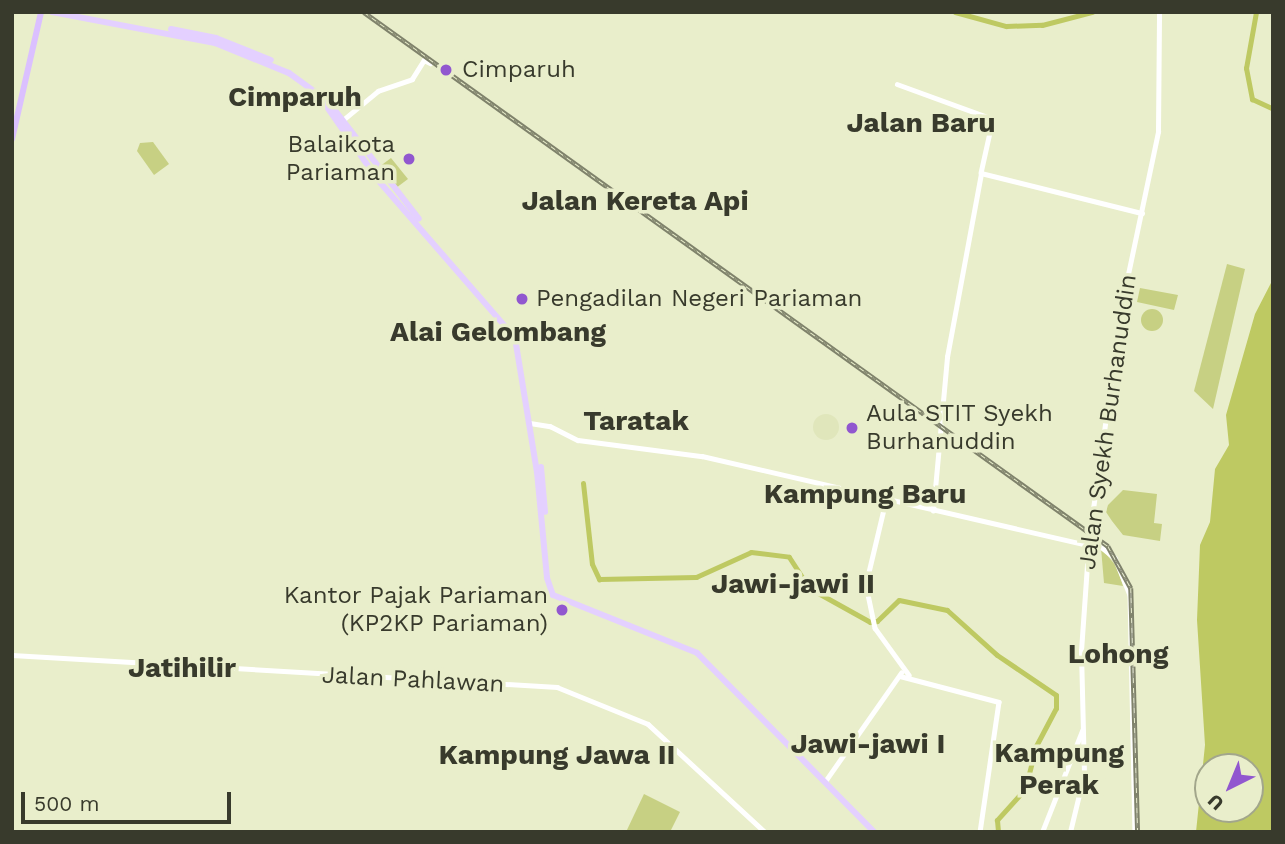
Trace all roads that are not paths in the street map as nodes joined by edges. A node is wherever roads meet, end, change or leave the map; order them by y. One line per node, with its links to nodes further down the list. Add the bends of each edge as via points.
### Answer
1 (41, 12): 10 (highway)
2 (52, 12): 5 (main road)
3 (74, 12): 5 (main road)
4 (1160, 12): 13 (street, Jalan Syekh Burhanuddin, via 1158,132)
5 (108, 21): 8 (main road, via 177,32 240,49)
6 (430, 63): 9 (street, via 424,60 412,79 378,91)
7 (897, 84): 12 (street, via 993,119)
8 (319, 92): 9 (main road); 11 (main road)
9 (343, 120): 11 (main road)
10 (12, 139)
11 (355, 141): 14 (main road, via 385,184 515,338 525,370)
12 (981, 173): 13 (street); 16 (street, via 947,357)
13 (1142, 213): 17 (street, Jalan Syekh Burhanuddin, via 1119,321)
14 (532, 423): 15 (street, via 578,440 702,456); 26 (main road, via 553,593 698,651)
15 (886, 504): 16 (street); 20 (street, via 866,581 875,628)
16 (933, 511): 18 (street)
17 (1089, 537): 18 (street, Jalan Syekh Burhanuddin); 32 (street, via 1115,558 1130,594)
18 (1090, 545): 23 (street, Jalan Syekh Burhanuddin)
19 (12, 655): 27 (street, Jalan Pahlawan, via 557,687 648,724)
20 (899, 664): 21 (street); 22 (street)
21 (900, 676): 22 (street); 26 (street)
22 (909, 676): 29 (street, via 999,702)
23 (1082, 731): 24 (street); 25 (street, Jalan Syekh Burhanuddin)
24 (1076, 743): 25 (street); 30 (street)
25 (1083, 745): 31 (street, Jalan Syekh Burhanuddin, via 1083,785)
26 (825, 779): 28 (main road)
27 (765, 832)
28 (874, 832)
29 (980, 832)
30 (1042, 832)
31 (1070, 832)
32 (1135, 832)

